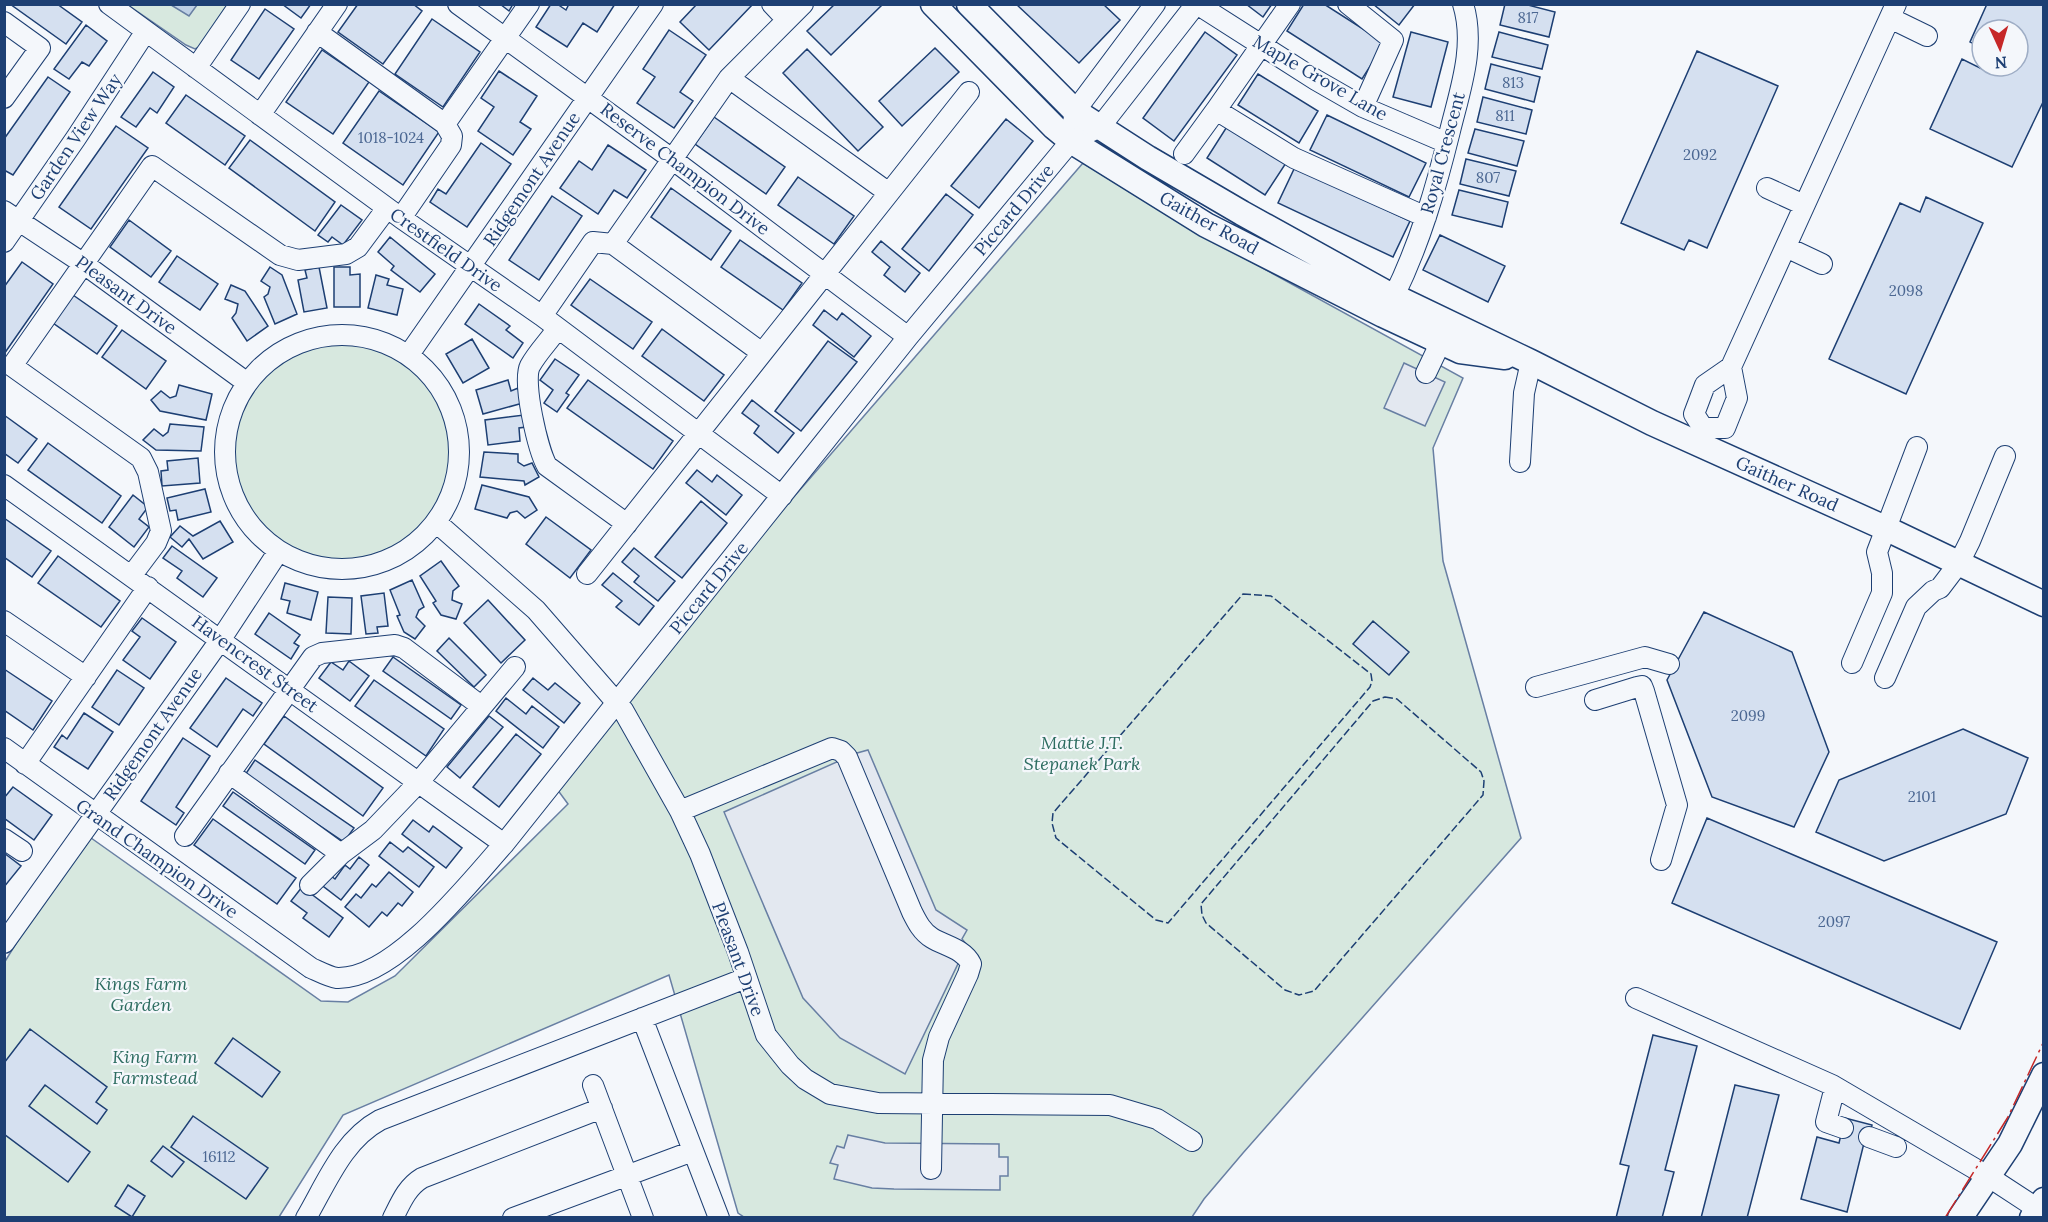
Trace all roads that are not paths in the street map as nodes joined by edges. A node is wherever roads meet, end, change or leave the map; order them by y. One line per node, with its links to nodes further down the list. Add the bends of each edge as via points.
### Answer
1 (110, 4): 19 (street, Crestfield Drive)
2 (240, 4): 24 (street)
3 (337, 4): 20 (street)
4 (458, 4): 22 (street, Reserve Champion Drive)
5 (529, 4): 22 (street)
6 (653, 4): 28 (street, Ridgemont Avenue)
7 (772, 4): 17 (street)
8 (803, 4): 17 (street)
9 (933, 4): 35 (main road, Gaither Road)
10 (969, 4): 31 (main road, Gaither Road)
11 (1155, 4): 31 (street)
12 (1197, 4): 23 (street, Maple Grove Lane); 34 (street, Piccard Drive)
13 (1290, 4): 23 (street)
14 (1348, 4): 29 (street, via 1393,40)
15 (1463, 4): 36 (street, Royal Crescent, via 1469,28 1466,68)
16 (1893, 11): 21 (street); 41 (street)
17 (787, 20): 25 (street)
18 (4, 22): 26 (street, via 39,48)
19 (146, 31): 24 (street, Crestfield Drive); 43 (street, Garden View Way, via 76,138)
20 (317, 33): 32 (street); 33 (street)
21 (1927, 36)
22 (506, 38): 28 (street, Reserve Champion Drive); 33 (street)
23 (1261, 45): 29 (street, Maple Grove Lane); 30 (street)
24 (196, 68): 32 (street, Crestfield Drive)
25 (729, 78): 38 (street); 40 (street)
26 (7, 89)
27 (969, 92): 40 (street)
28 (588, 97): 38 (street, Reserve Champion Drive); 50 (street, Ridgemont Avenue)
29 (1363, 107): 36 (street, Maple Grove Lane)
30 (1216, 110): 37 (street); 44 (street, via 1294,158)
31 (1075, 111): 34 (main road, Gaither Road); 35 (street)
32 (260, 115): 42 (street, Crestfield Drive)
33 (446, 124): 42 (street, via 452,136 451,145)
34 (1100, 127): 35 (street, Piccard Drive); 52 (main road, Gaither Road, via 1242,213)
35 (1071, 141): 55 (street, Piccard Drive); 56 (main road, Gaither Road, via 1206,225)
36 (1447, 143): 44 (street, Royal Crescent)
37 (1184, 154)
38 (672, 159): 46 (street); 51 (street, Reserve Champion Drive)
39 (1767, 188): 41 (street)
40 (889, 194): 51 (street)
41 (1804, 205): 47 (street)
42 (394, 213): 48 (street, via 346,254 298,260 280,255 152,166); 50 (street, Crestfield Drive)
43 (12, 216): 45 (street, Garden View Way); 48 (street, Pleasant Drive)
44 (1426, 217): 52 (street, Royal Crescent)
45 (4, 242)
46 (613, 244): 53 (street, via 593,242); 58 (street)
47 (1786, 247): 49 (street); 60 (street)
48 (84, 264): 62 (street, Pleasant Drive); 76 (street, via 12,366 141,458 148,472 161,531)
49 (1822, 264)
50 (470, 268): 53 (street, Crestfield Drive); 57 (street, Ridgemont Avenue)
51 (826, 273): 55 (street, Reserve Champion Drive); 58 (street)
52 (1394, 296): 59 (main road, Gaither Road)
53 (542, 316): 54 (street, Crestfield Drive)
54 (558, 328): 63 (street, Crestfield Drive); 71 (street, via 529,368 527,382 541,454 547,466)
55 (908, 337): 69 (street, Piccard Drive)
56 (1437, 340): 59 (main road, Gaither Road, via 1460,351); 61 (street)
57 (410, 353): 62 (street, via 369,338 321,337 273,358); 70 (street, via 451,410 458,442 453,488)
58 (762, 353): 63 (street)
59 (1531, 362): 64 (main road, Gaither Road); 67 (street, via 1524,393)
60 (1731, 367): 64 (street, via 1706,385 1694,414); 64 (street, via 1737,398 1725,428)
61 (1426, 373)
62 (246, 382): 73 (street, via 231,413 226,466 230,487 248,523)
63 (699, 433): 69 (street, Crestfield Drive); 71 (street)
64 (1700, 435): 72 (main road, Gaither Road)
65 (1917, 447): 72 (street)
66 (2005, 456): 74 (street)
67 (1520, 462)
68 (5, 486): 76 (street, Havencrest Street)
69 (782, 496): 89 (street, Piccard Drive)
70 (437, 523): 73 (street, via 395,556 377,564 330,568); 89 (street, Pleasant Drive, via 536,610)
71 (627, 524): 75 (street)
72 (1885, 528): 74 (main road, Gaither Road); 81 (street, via 1876,552 1882,593)
73 (278, 552): 80 (street, Ridgemont Avenue)
74 (1959, 563): 78 (main road, Gaither Road); 85 (street, via 1940,588 1916,607)
75 (587, 574)
76 (132, 575): 77 (street, Havencrest Street)
77 (148, 587): 80 (street, Havencrest Street); 84 (street)
78 (2043, 604)
79 (4, 621): 84 (street)
80 (220, 639): 87 (street, Havencrest Street); 96 (street, Ridgemont Avenue)
81 (1852, 663)
82 (1669, 664): 86 (street, via 1645,657)
83 (515, 667): 90 (street)
84 (86, 677): 92 (street)
85 (1885, 678)
86 (1536, 687)
87 (291, 690): 90 (street, via 314,657 322,653 395,645); 93 (street); 94 (street, Havencrest Street)
88 (1595, 700): 102 (street, via 1642,686 1677,805)
89 (617, 702): 95 (street, Pleasant Drive); 99 (street, Piccard Drive)
90 (481, 706): 94 (street)
91 (4, 748): 92 (street, Grand Champion Drive)
92 (25, 764): 96 (street, Grand Champion Drive)
93 (229, 773): 97 (street); 101 (street)
94 (418, 783): 99 (street, Havencrest Street); 101 (street, via 373,830)
95 (680, 811): 106 (street, Pleasant Drive); 112 (street, via 832,748 841,751 921,928 930,937 964,954 971,964 939,1037 933,1060)
96 (96, 816): 104 (street, Ridgemont Avenue); 105 (street, Grand Champion Drive)
97 (184, 836)
98 (4, 839): 100 (street)
99 (504, 844): 105 (street, Piccard Drive, via 441,914 400,951 359,975 336,978)
100 (22, 851)
101 (341, 854): 103 (street)
102 (1661, 860)
103 (310, 885)
104 (4, 943)
105 (311, 968)
106 (746, 978): 108 (street); 112 (street, Pleasant Drive, via 766,1035 804,1078 830,1094 878,1103)
107 (1636, 998): 111 (street)
108 (642, 1018): 118 (street); 123 (street, via 367,1127 348,1146)
109 (2043, 1075): 121 (main road, via 2010,1144)
110 (593, 1085): 113 (street)
111 (1835, 1088): 114 (street, via 1826,1122); 121 (street)
112 (932, 1104): 116 (street, Pleasant Drive, via 1110,1105 1158,1119); 119 (street)
113 (602, 1108): 120 (street); 124 (street, via 422,1178 407,1191)
114 (1843, 1128)
115 (1869, 1137): 117 (street)
116 (1192, 1141)
117 (1896, 1147)
118 (693, 1151): 120 (street); 127 (street)
119 (931, 1169)
120 (627, 1175): 125 (street); 126 (street)
121 (1989, 1177): 122 (street); 128 (main road)
122 (2039, 1210)
123 (306, 1218)
124 (393, 1218)
125 (513, 1218)
126 (643, 1218)
127 (719, 1218)
128 (1960, 1218)

